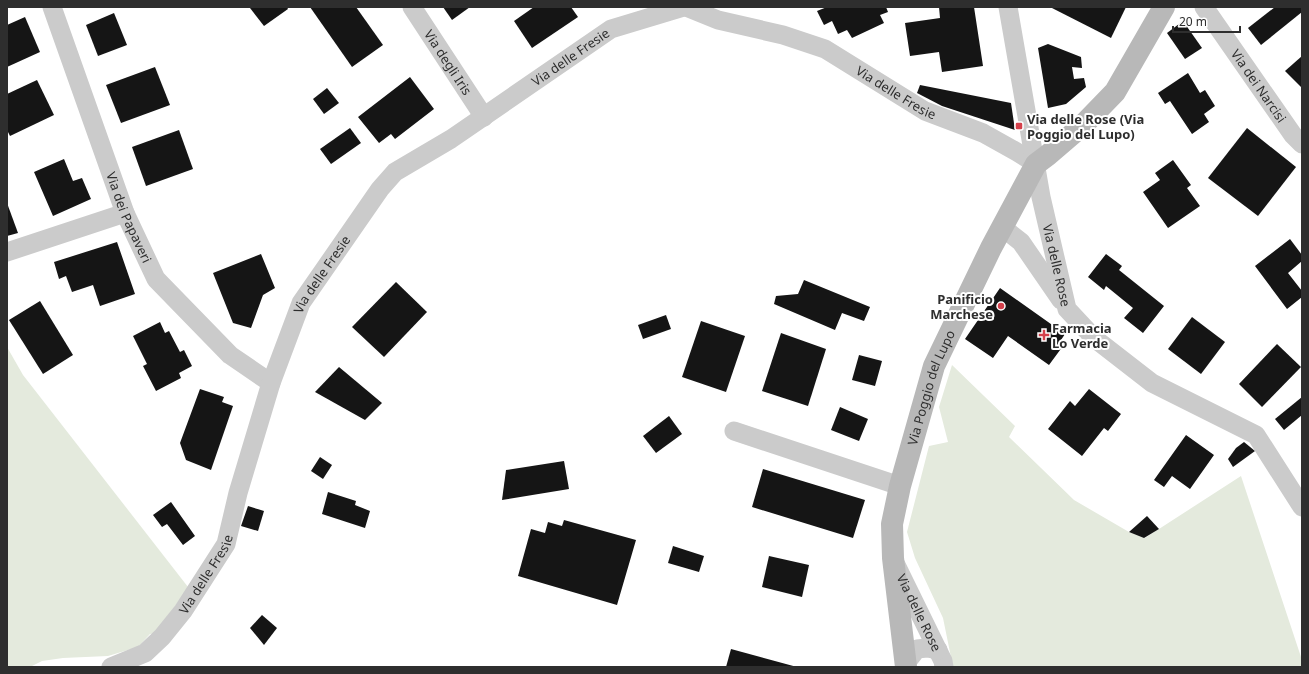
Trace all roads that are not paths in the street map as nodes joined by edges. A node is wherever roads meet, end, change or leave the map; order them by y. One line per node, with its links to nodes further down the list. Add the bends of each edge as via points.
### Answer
1 (52, 7): 10 (street, Via dei Papaveri)
2 (412, 7): 7 (street, Via degli Iris)
3 (685, 7): 7 (street, Via delle Fresie, via 611,29); 9 (street, Via delle Fresie, via 718,20 825,49 925,111 983,133)
4 (1008, 7): 9 (street, Via delle Rose)
5 (1164, 7): 9 (street, Via Poggio del Lupo, via 1116,92 1083,125)
6 (1204, 7): 8 (street, Via dei Narcisi, via 1293,135)
7 (484, 117): 14 (street, Via delle Fresie, via 451,140 395,172 380,189 301,303)
8 (1302, 144)
9 (1036, 164): 11 (street, Via Poggio del Lupo); 13 (street, Via delle Rose, via 1041,197)
10 (125, 213): 12 (street); 14 (street, Via dei Papaveri, via 156,279 230,356)
11 (1002, 227): 13 (street, via 1021,242); 16 (street, Via Poggio del Lupo, via 934,366)
12 (7, 252)
13 (1067, 309): 17 (street, Via delle Rose, via 1094,338 1152,383 1256,435)
14 (272, 383): 21 (street, Via delle Fresie, via 238,493 226,544 162,637 145,653)
15 (734, 431): 16 (street)
16 (900, 486): 18 (street, Via Poggio del Lupo, via 892,524)
17 (1302, 507)
18 (893, 558): 19 (street, Via delle Rose); 20 (street, Via Poggio del Lupo)
19 (941, 659): 20 (street, via 927,648 917,649)
20 (905, 665)
21 (111, 667)

